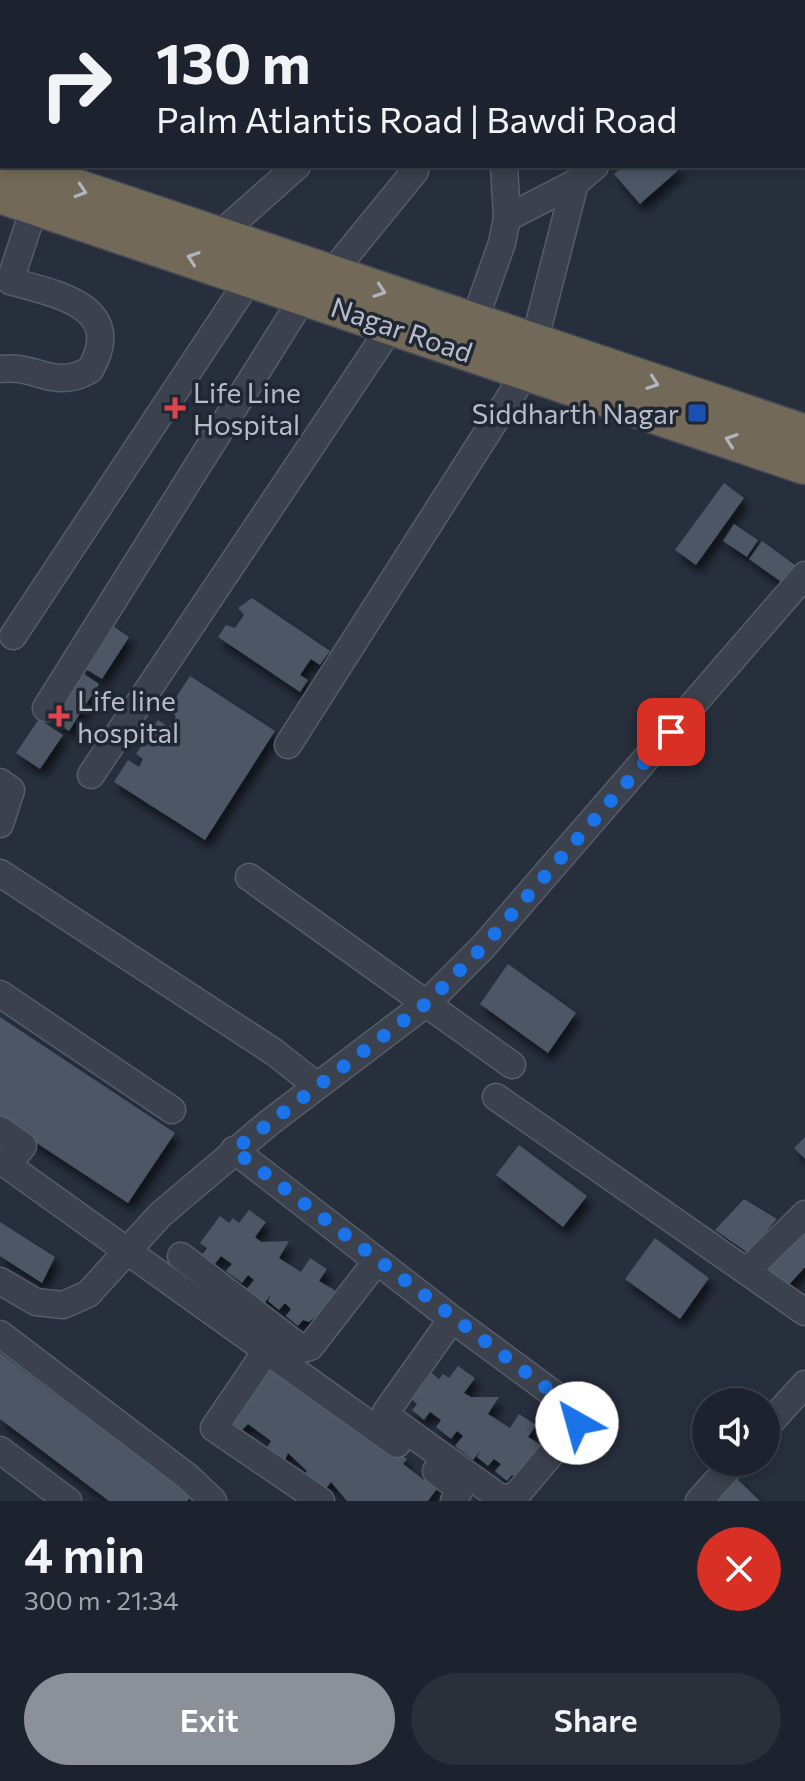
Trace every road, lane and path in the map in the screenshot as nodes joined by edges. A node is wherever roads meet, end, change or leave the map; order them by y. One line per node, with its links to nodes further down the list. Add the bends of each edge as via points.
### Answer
1 (12, 168): 8 (highway, Nagar Road, one-way to 8)
2 (295, 168): 8 (street)
3 (504, 168): 7 (street)
4 (415, 171): 10 (street)
5 (585, 175): 7 (street); 13 (street)
6 (17, 199): 9 (highway, Nagar Road, one-way to 6); 14 (street, via 10,281 80,304 93,316 101,342 90,370 63,381)
7 (507, 218): 11 (street)
8 (218, 236): 10 (highway, Nagar Road)
9 (250, 278): 10 (highway, Nagar Road); 19 (street)
10 (317, 285): 11 (highway, Nagar Road, one-way to 11); 12 (highway, Nagar Road); 20 (street)
11 (474, 322): 13 (highway, Nagar Road)
12 (392, 325): 13 (highway, Nagar Road); 22 (street)
13 (530, 358): 15 (highway, Nagar Road); 21 (street)
14 (0, 369)
15 (581, 375): 16 (highway, Nagar Road, one-way to 16); 17 (highway, Nagar Road, one-way to 15)
16 (805, 435)
17 (805, 464)
18 (805, 575): 28 (street, via 483,947)
19 (13, 636)
20 (46, 708)
21 (288, 745)
22 (91, 775)
23 (0, 782): 24 (street, via 12,796)
24 (0, 824)
25 (0, 873): 30 (street, via 274,1052)
26 (249, 877): 28 (street)
27 (0, 994): 32 (street)
28 (428, 1002): 29 (street); 30 (street)
29 (512, 1065)
30 (317, 1086): 34 (street)
31 (496, 1097): 40 (street)
32 (172, 1110)
33 (0, 1130): 35 (street, via 23,1146)
34 (234, 1150): 37 (street); 39 (street)
35 (4, 1162): 37 (street)
36 (805, 1214): 40 (street)
37 (124, 1251): 41 (street, via 88,1294 63,1305 36,1302); 45 (street)
38 (181, 1256): 39 (street, via 302,1349 310,1347)
39 (376, 1262): 43 (street)
40 (748, 1270): 42 (street)
41 (0, 1281)
42 (805, 1312)
43 (452, 1319): 43 (street, via 578,1415 567,1435 509,1498 499,1497 386,1412)
44 (0, 1334): 51 (street)
45 (267, 1350): 52 (street, via 214,1428); 53 (street, via 460,1489)
46 (805, 1384): 47 (street)
47 (780, 1412)
48 (0, 1450): 50 (street)
49 (721, 1476): 54 (street)
50 (68, 1501)
51 (213, 1501)
52 (321, 1501)
53 (454, 1501)
54 (699, 1501)

